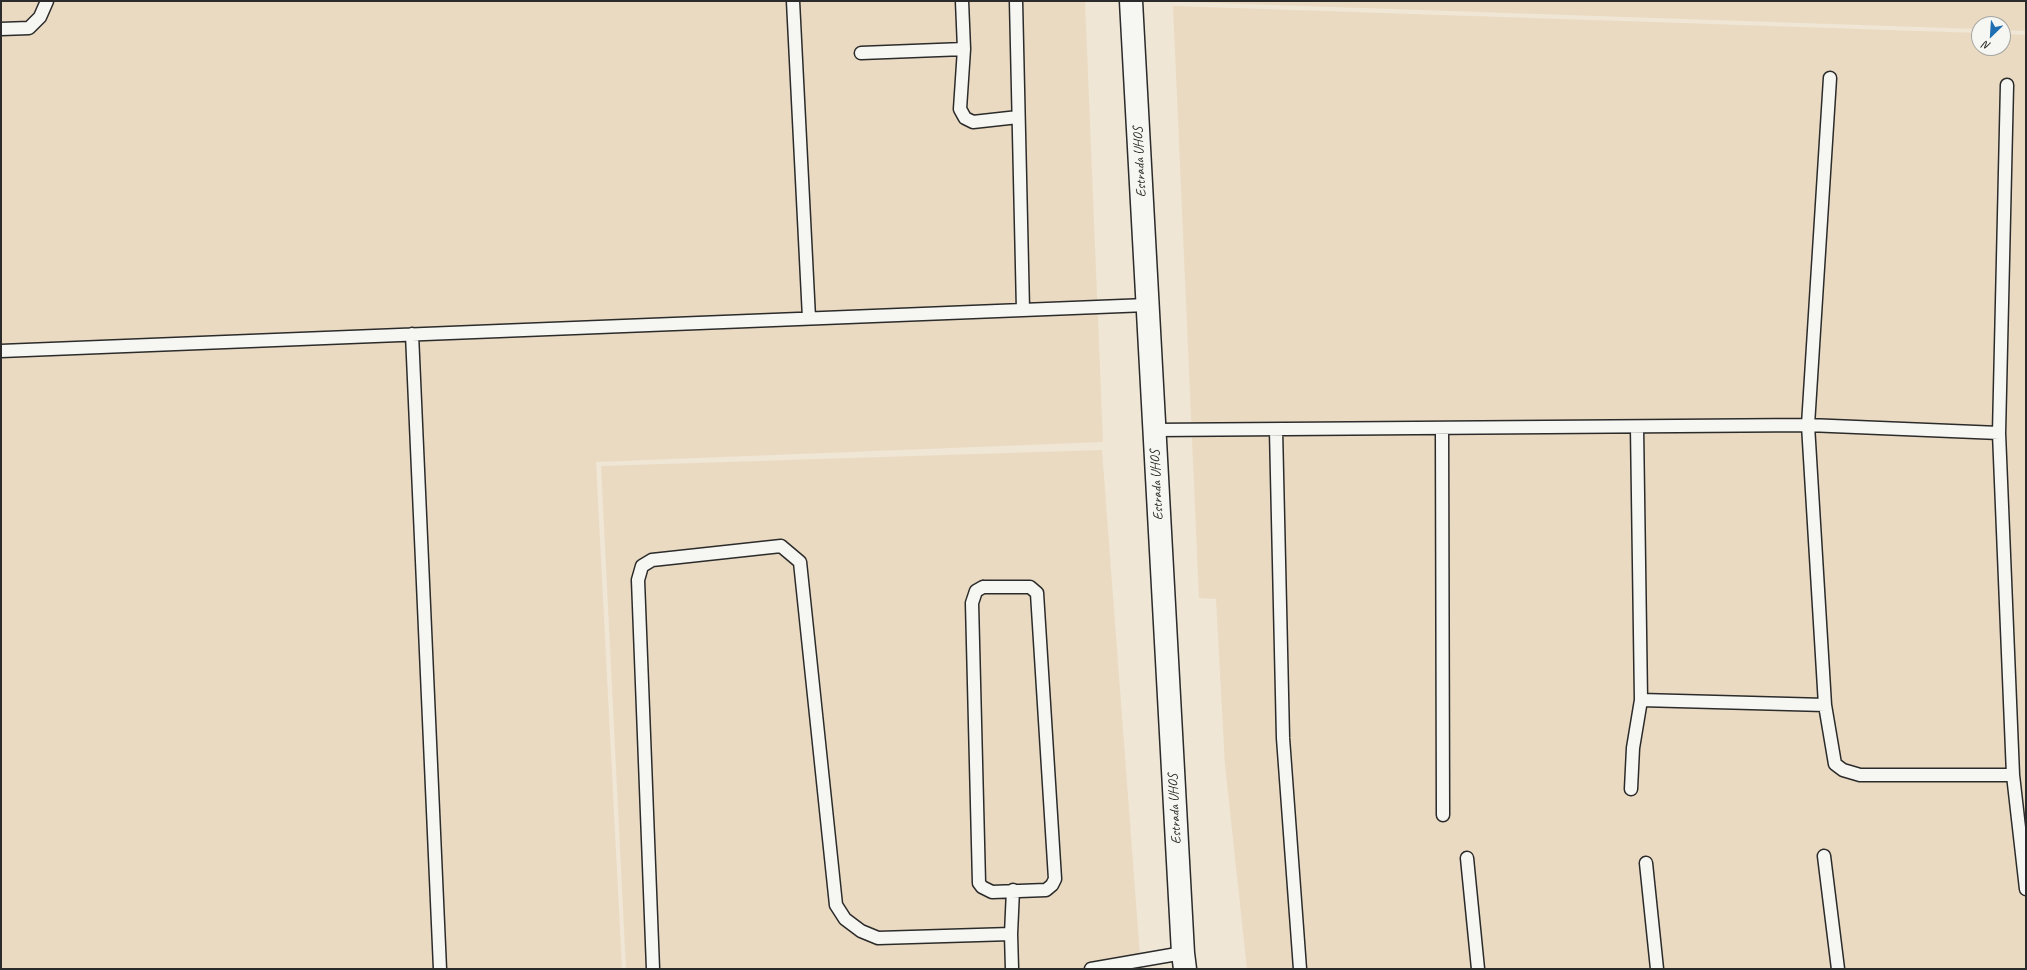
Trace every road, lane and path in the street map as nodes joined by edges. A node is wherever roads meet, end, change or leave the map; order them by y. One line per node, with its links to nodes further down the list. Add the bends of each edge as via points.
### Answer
1 (47, 1): 6 (lane, via 40,17 29,28)
2 (793, 1): 14 (lane)
3 (962, 1): 7 (lane)
4 (1016, 1): 11 (lane)
5 (1131, 1): 12 (street, Estrada UHOS)
6 (1, 28)
7 (964, 49): 8 (lane); 11 (lane, via 960,109 965,118 973,122)
8 (861, 53)
9 (1830, 78): 17 (lane)
10 (2007, 85): 22 (lane)
11 (1018, 117): 13 (lane)
12 (1147, 304): 13 (lane); 20 (street, Estrada UHOS)
13 (1023, 310): 14 (lane)
14 (809, 318): 15 (lane)
15 (412, 334): 16 (lane); 35 (lane)
16 (1, 351)
17 (1808, 425): 18 (lane); 22 (lane); 24 (lane)
18 (1637, 427): 19 (lane); 23 (lane)
19 (1442, 428): 21 (lane); 27 (lane)
20 (1154, 430): 21 (lane); 34 (street, Estrada UHOS)
21 (1276, 430): 39 (lane, via 1283,738)
22 (1999, 433): 25 (lane)
23 (1641, 700): 24 (lane); 26 (lane, via 1633,748)
24 (1825, 705): 25 (lane, via 1835,764 1843,770 1860,775)
25 (2013, 775): 31 (lane)
26 (1631, 789)
27 (1443, 815)
28 (1824, 856): 42 (lane)
29 (1467, 858): 40 (lane)
30 (1646, 862): 41 (lane)
31 (2026, 889)
32 (1013, 890): 32 (lane, via 1046,890 1052,886 1055,879 1037,594 1030,587 983,587 973,595 972,603 979,883 992,892); 33 (lane)
33 (1011, 934): 36 (lane, via 878,938 845,920 836,905 800,562 781,546 652,560 642,566 638,580); 37 (lane)
34 (1184, 961): 38 (lane)
35 (440, 969)
36 (653, 969)
37 (1012, 969)
38 (1091, 969)
39 (1300, 969)
40 (1478, 969)
41 (1658, 969)
42 (1838, 969)

